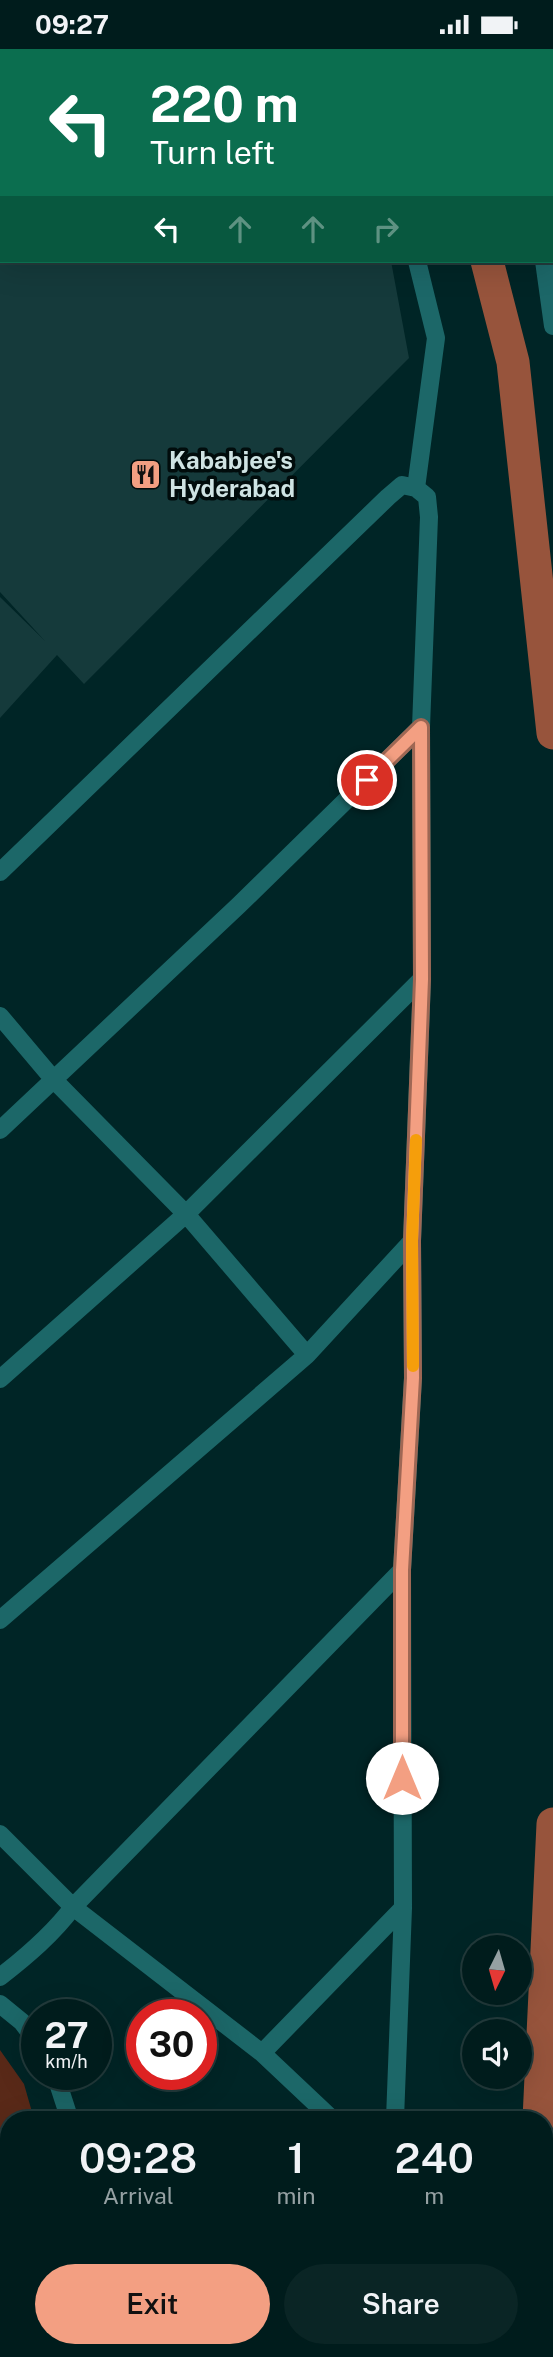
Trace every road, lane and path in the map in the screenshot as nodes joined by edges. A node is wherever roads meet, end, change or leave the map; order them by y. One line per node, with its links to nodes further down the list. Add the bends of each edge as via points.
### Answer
1 (417, 263): 4 (street, via 436,338)
2 (544, 263): 3 (street)
3 (553, 326)
4 (416, 488): 5 (street, via 427,497 429,517); 6 (street, via 402,485 388,496)
5 (421, 727): 7 (street); 9 (street)
6 (0, 872)
7 (422, 979): 11 (street); 12 (street)
8 (0, 1016): 9 (street)
9 (54, 1080): 10 (street); 11 (street)
10 (0, 1130)
11 (187, 1214): 13 (street); 14 (street)
12 (412, 1241): 13 (street); 15 (street, via 413,1378)
13 (307, 1355): 16 (street)
14 (0, 1379)
15 (402, 1570): 18 (street); 19 (street)
16 (0, 1620)
17 (0, 1835): 18 (street)
18 (73, 1906): 20 (street, via 61,1923); 23 (street)
19 (403, 1908): 23 (street); 27 (street)
20 (0, 1977)
21 (0, 2004): 22 (street)
22 (21, 2021)
23 (262, 2053): 26 (street)
24 (60, 2090): 25 (street)
25 (67, 2111)
26 (324, 2111)
27 (395, 2111)

